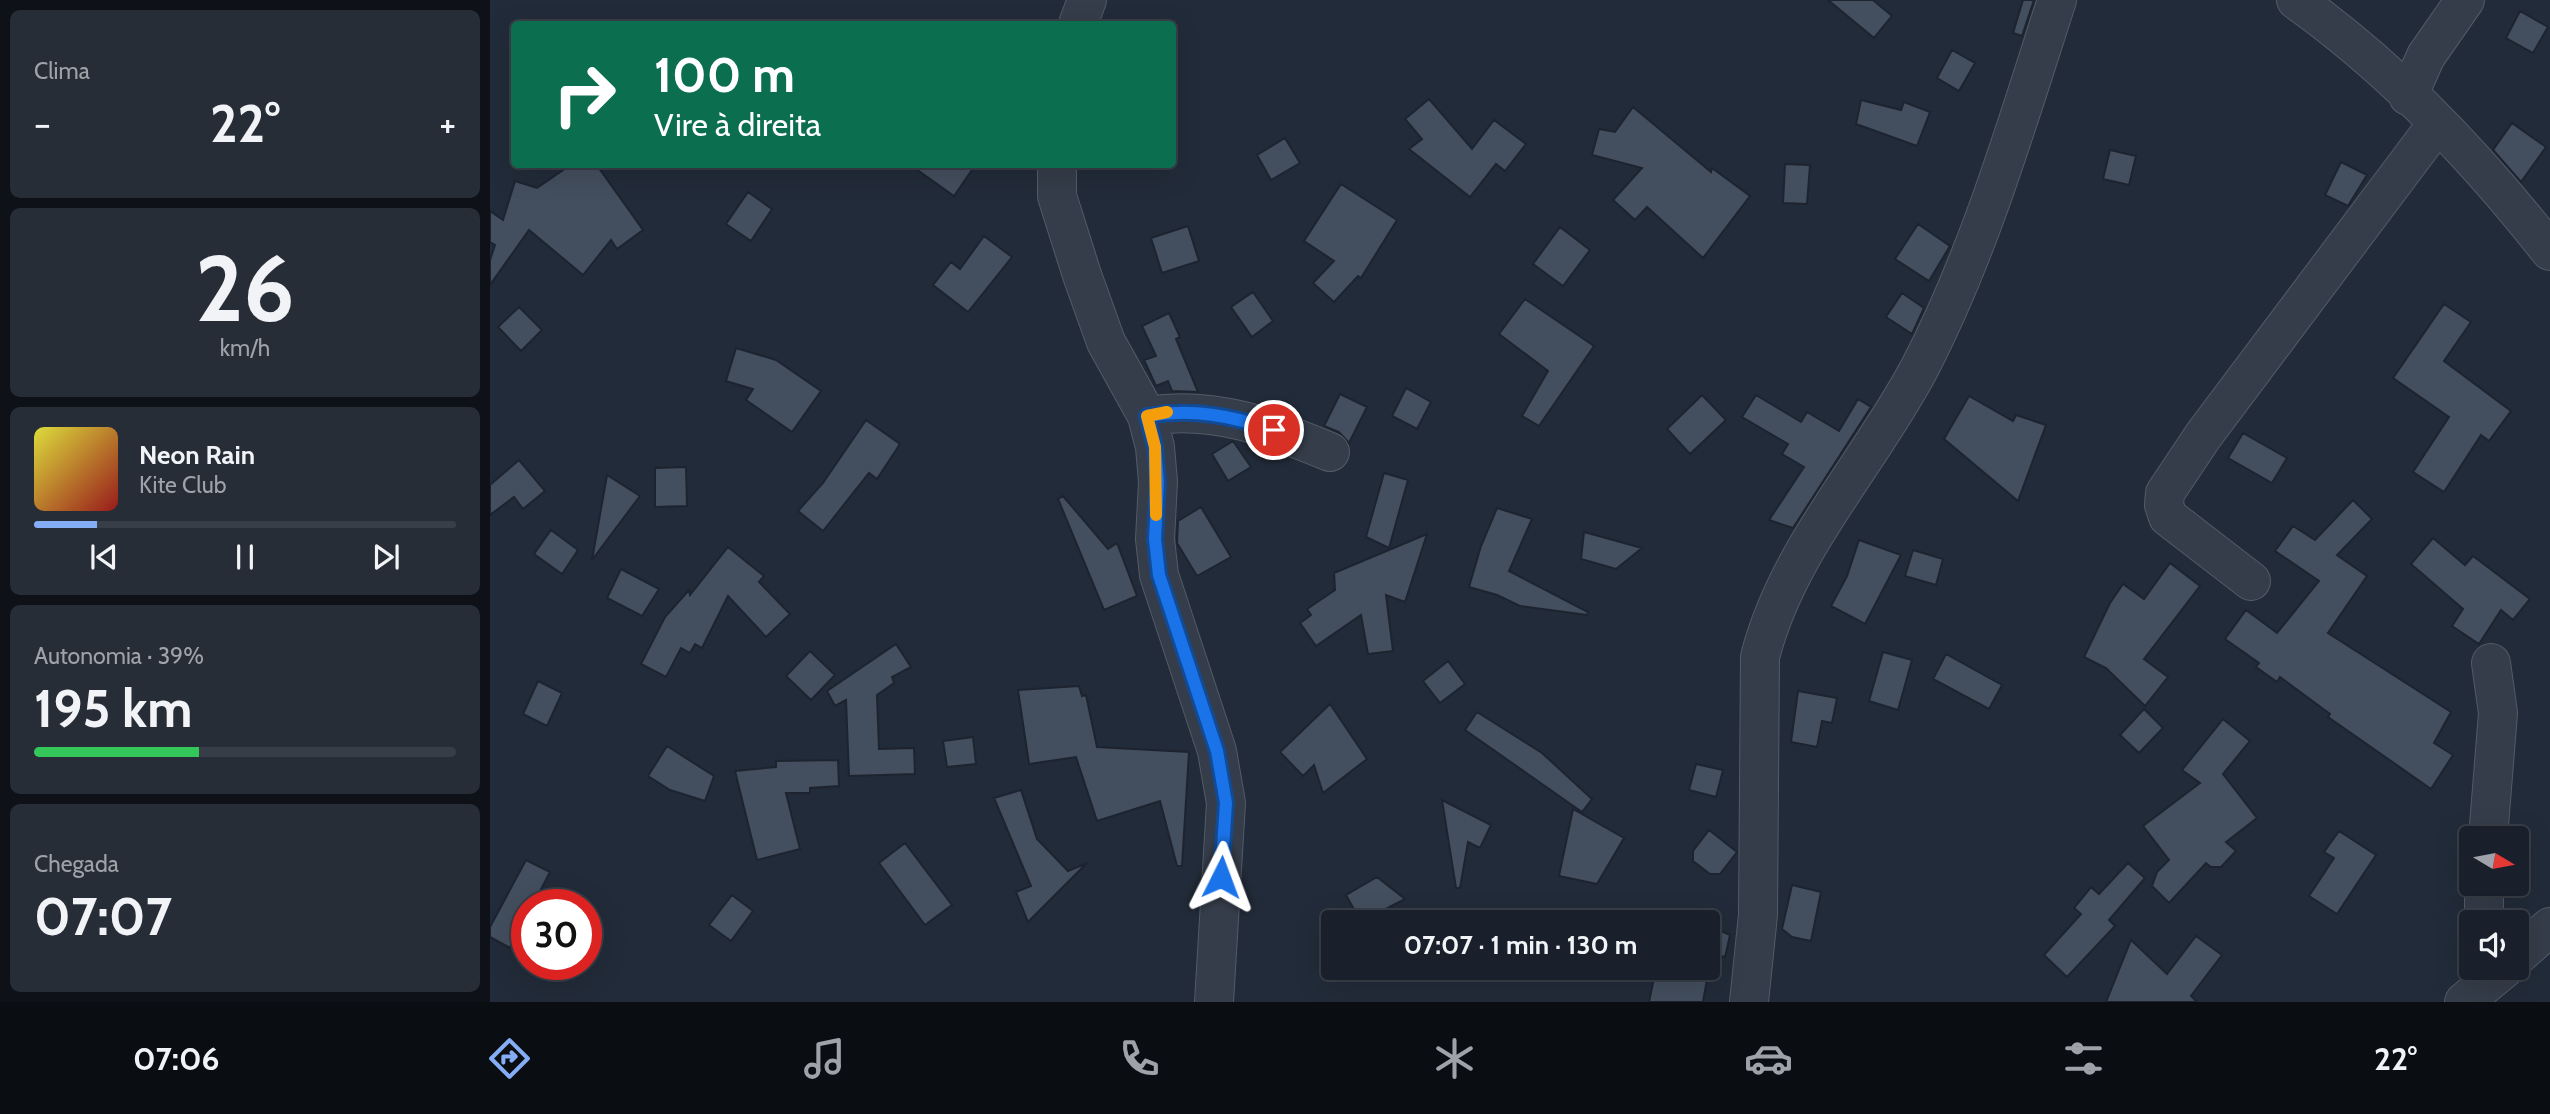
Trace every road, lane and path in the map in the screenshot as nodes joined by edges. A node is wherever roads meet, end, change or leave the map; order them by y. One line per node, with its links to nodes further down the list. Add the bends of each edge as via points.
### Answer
1 (1087, 0): 5 (street)
2 (2057, 0): 18 (street, via 1985,218 1920,367 1784,589 1770,621 1760,657 1758,915)
3 (2296, 0): 6 (street, via 2334,27)
4 (2465, 0): 6 (street, via 2426,56)
5 (1079, 21)
6 (2408, 96): 7 (street)
7 (2437, 124): 9 (street, via 2505,195); 12 (street, via 2165,493 2168,517)
8 (1057, 168): 10 (street, via 1057,196 1106,342)
9 (2550, 251)
10 (1147, 416): 11 (street, via 1205,412 1274,430); 17 (street, via 1158,482 1155,539 1159,575 1217,751 1226,803)
11 (1330, 452)
12 (2251, 581)
13 (2491, 663): 14 (street, via 2498,713)
14 (2489, 826)
15 (2550, 927): 16 (street)
16 (2529, 946)
17 (1214, 1002)
18 (1749, 1002)

